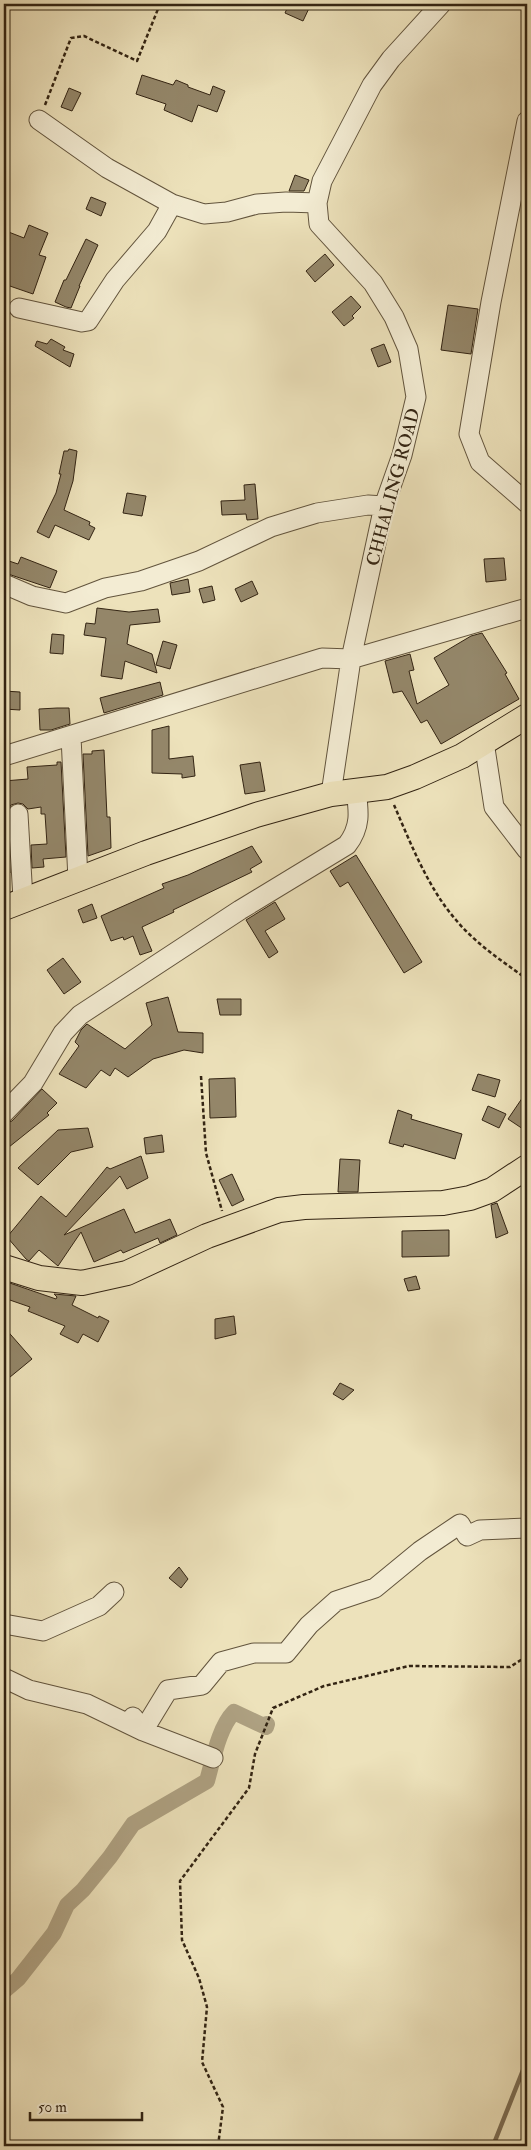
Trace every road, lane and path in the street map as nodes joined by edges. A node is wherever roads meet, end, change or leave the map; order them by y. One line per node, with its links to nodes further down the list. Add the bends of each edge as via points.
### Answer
1 (160, 4): 3 (path, via 137,61 84,36 71,38)
2 (441, 4): 6 (street, CHHALING ROAD, via 372,85 322,181)
3 (40, 120): 5 (street, via 107,168)
4 (527, 121): 8 (street, via 469,434 480,462)
5 (172, 204): 6 (street, via 204,214 267,203); 7 (street, via 157,231 115,280 88,321)
6 (317, 204): 9 (street, CHHALING ROAD, via 319,224 382,296 408,349 416,397 402,455)
7 (19, 308)
8 (527, 503)
9 (384, 506): 10 (street, via 368,505 317,514 271,527 200,562 66,602 32,596); 12 (street, CHHALING ROAD)
10 (4, 584)
11 (527, 608): 12 (street)
12 (351, 659): 14 (street, via 322,658); 19 (street, CHHALING ROAD)
13 (527, 716): 15 (main road)
14 (71, 737): 16 (street); 22 (street)
15 (484, 742): 17 (main road, via 462,756); 21 (street, via 494,807)
16 (4, 756)
17 (387, 787): 18 (main road); 24 (path, via 405,832 438,897 472,936)
18 (356, 790): 19 (main road); 26 (street, via 360,817 347,846 240,910 80,1015 63,1032 33,1082)
19 (332, 794): 22 (main road, via 256,815)
20 (18, 814): 23 (street)
21 (527, 850)
22 (78, 879): 23 (main road)
23 (13, 904)
24 (527, 979)
25 (201, 1076): 28 (path, via 206,1153)
26 (4, 1113)
27 (527, 1167): 28 (main road, via 492,1190 470,1198 279,1210)
28 (227, 1229): 29 (main road, via 127,1273 82,1283 39,1278)
29 (4, 1267)
30 (527, 1528): 35 (street, via 480,1530 467,1536 460,1524 375,1588 336,1601 309,1625 286,1653 254,1653 221,1662 202,1685 168,1690)
31 (114, 1592): 32 (street, via 98,1606 43,1631)
32 (4, 1624)
33 (527, 1656): 37 (path, via 510,1667 409,1666 324,1686 273,1708 255,1754 249,1788 180,1881 182,1940 199,1978 207,2007 202,2062 223,2107)
34 (4, 1678): 35 (street, via 29,1690 87,1704)
35 (138, 1724): 36 (street)
36 (213, 1758)
37 (218, 2146)

